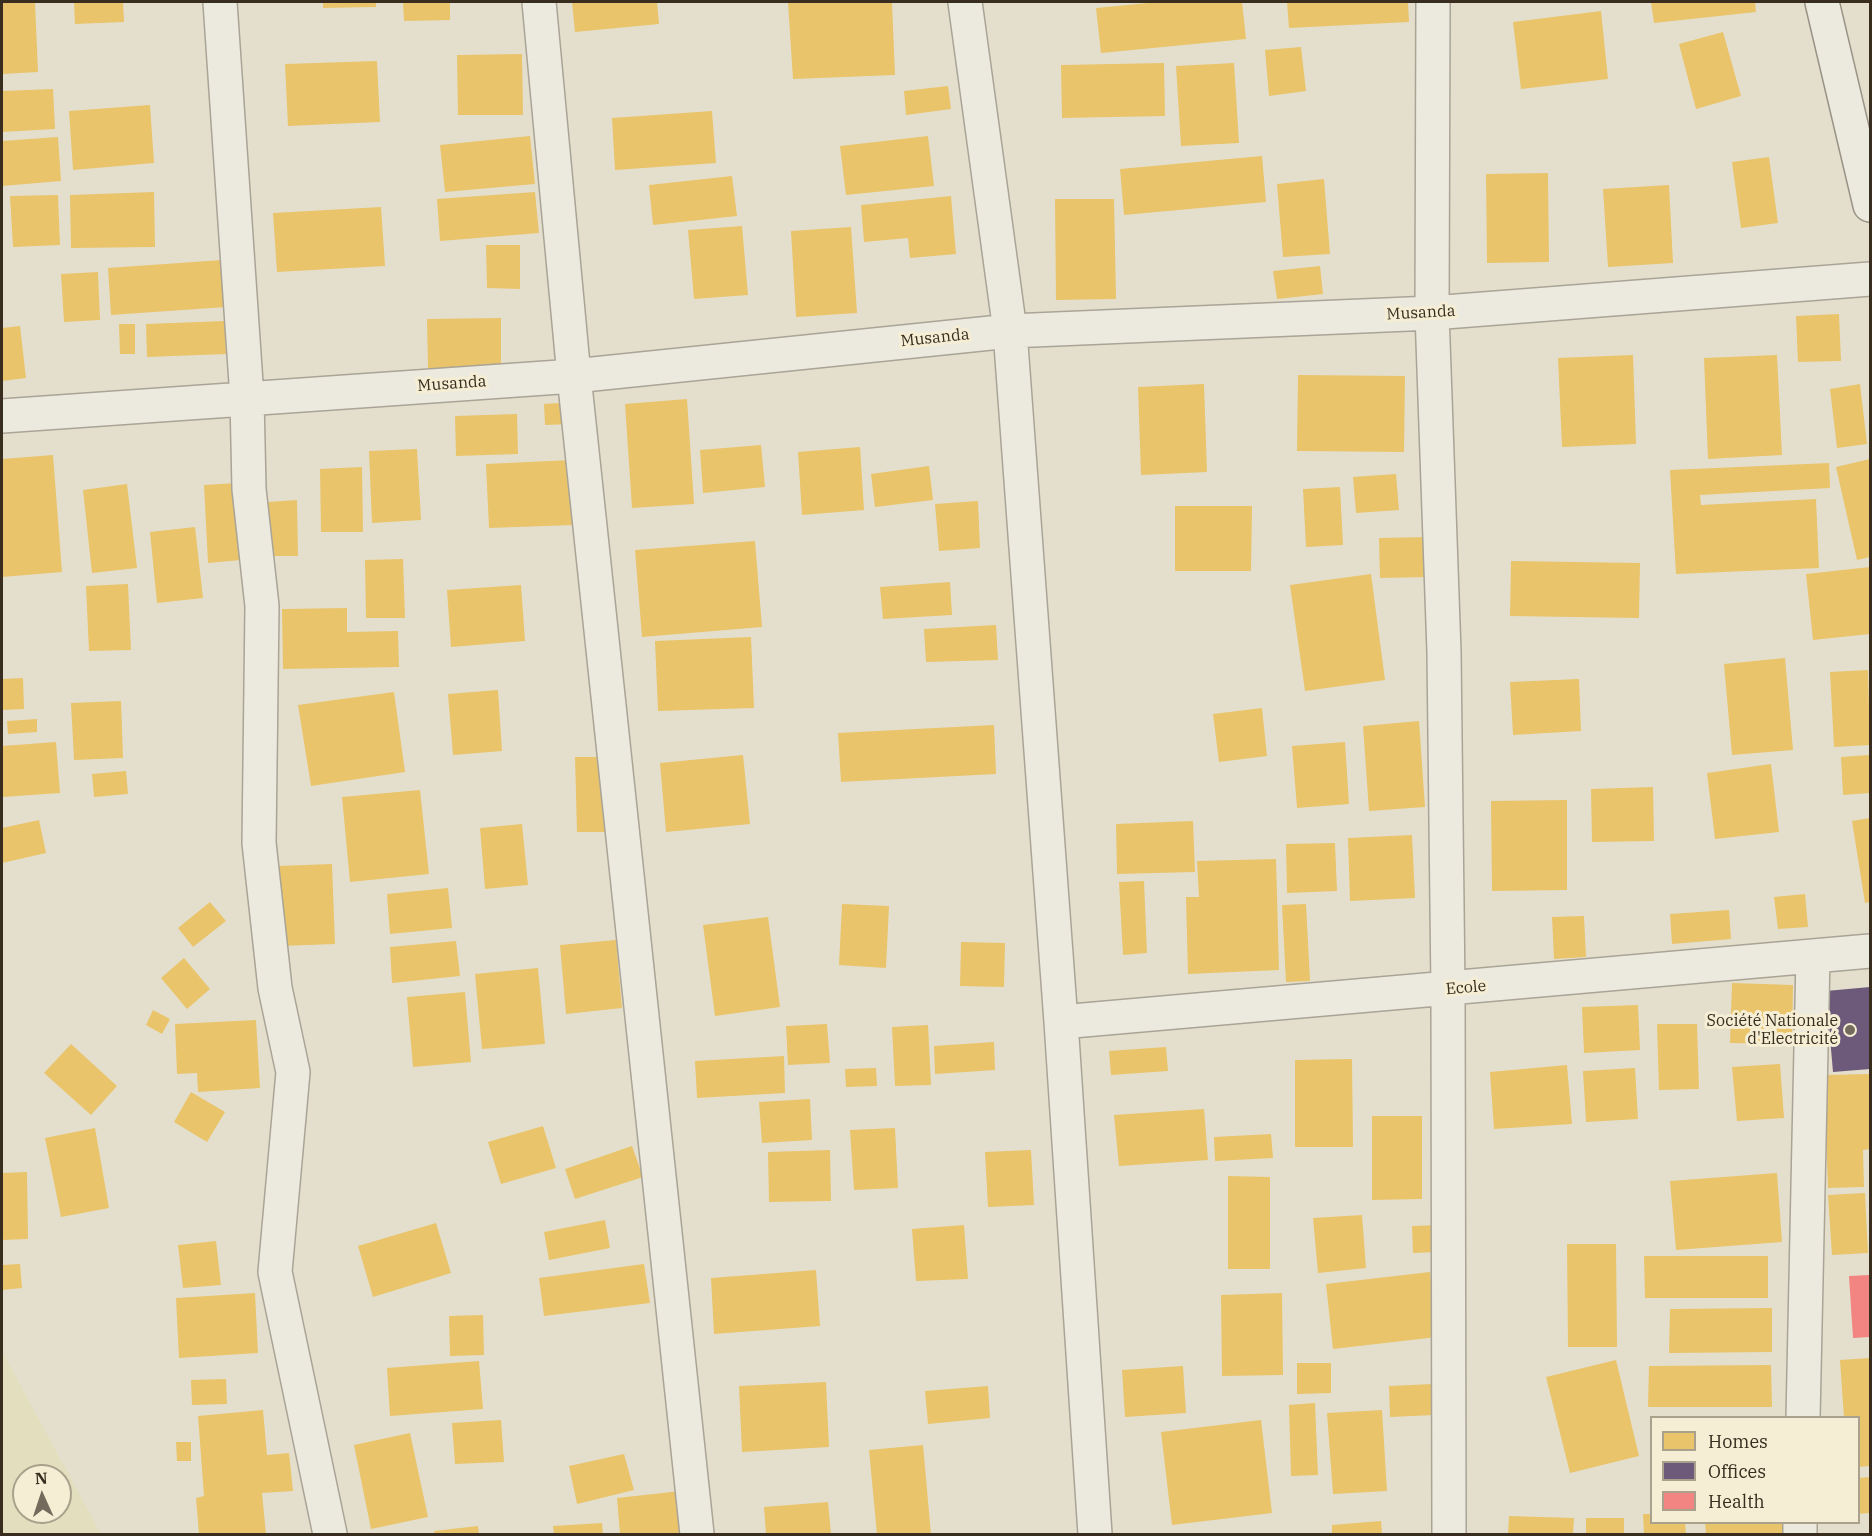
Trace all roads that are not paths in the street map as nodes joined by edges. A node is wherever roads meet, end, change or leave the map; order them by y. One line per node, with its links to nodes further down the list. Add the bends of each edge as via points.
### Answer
1 (220, 2): 11 (street)
2 (539, 2): 10 (street)
3 (965, 2): 9 (street)
4 (1433, 2): 8 (street)
5 (1822, 2): 6 (street)
6 (1870, 205)
7 (1870, 279): 8 (street, Musanda)
8 (1432, 313): 9 (street, Musanda); 15 (street, via 1444,652)
9 (1010, 331): 10 (street, Musanda); 16 (street)
10 (574, 376): 11 (street, Musanda); 19 (street)
11 (247, 398): 12 (street, Musanda); 18 (street, via 249,489 262,606 259,843 275,988 293,1072 275,1272)
12 (2, 416)
13 (1870, 951): 14 (street, Ecole)
14 (1813, 956): 15 (street, Ecole); 17 (street)
15 (1448, 990): 16 (street, Ecole); 21 (street)
16 (1061, 1022): 20 (street)
17 (1803, 1416)
18 (330, 1534)
19 (697, 1534)
20 (1095, 1534)
21 (1449, 1534)

